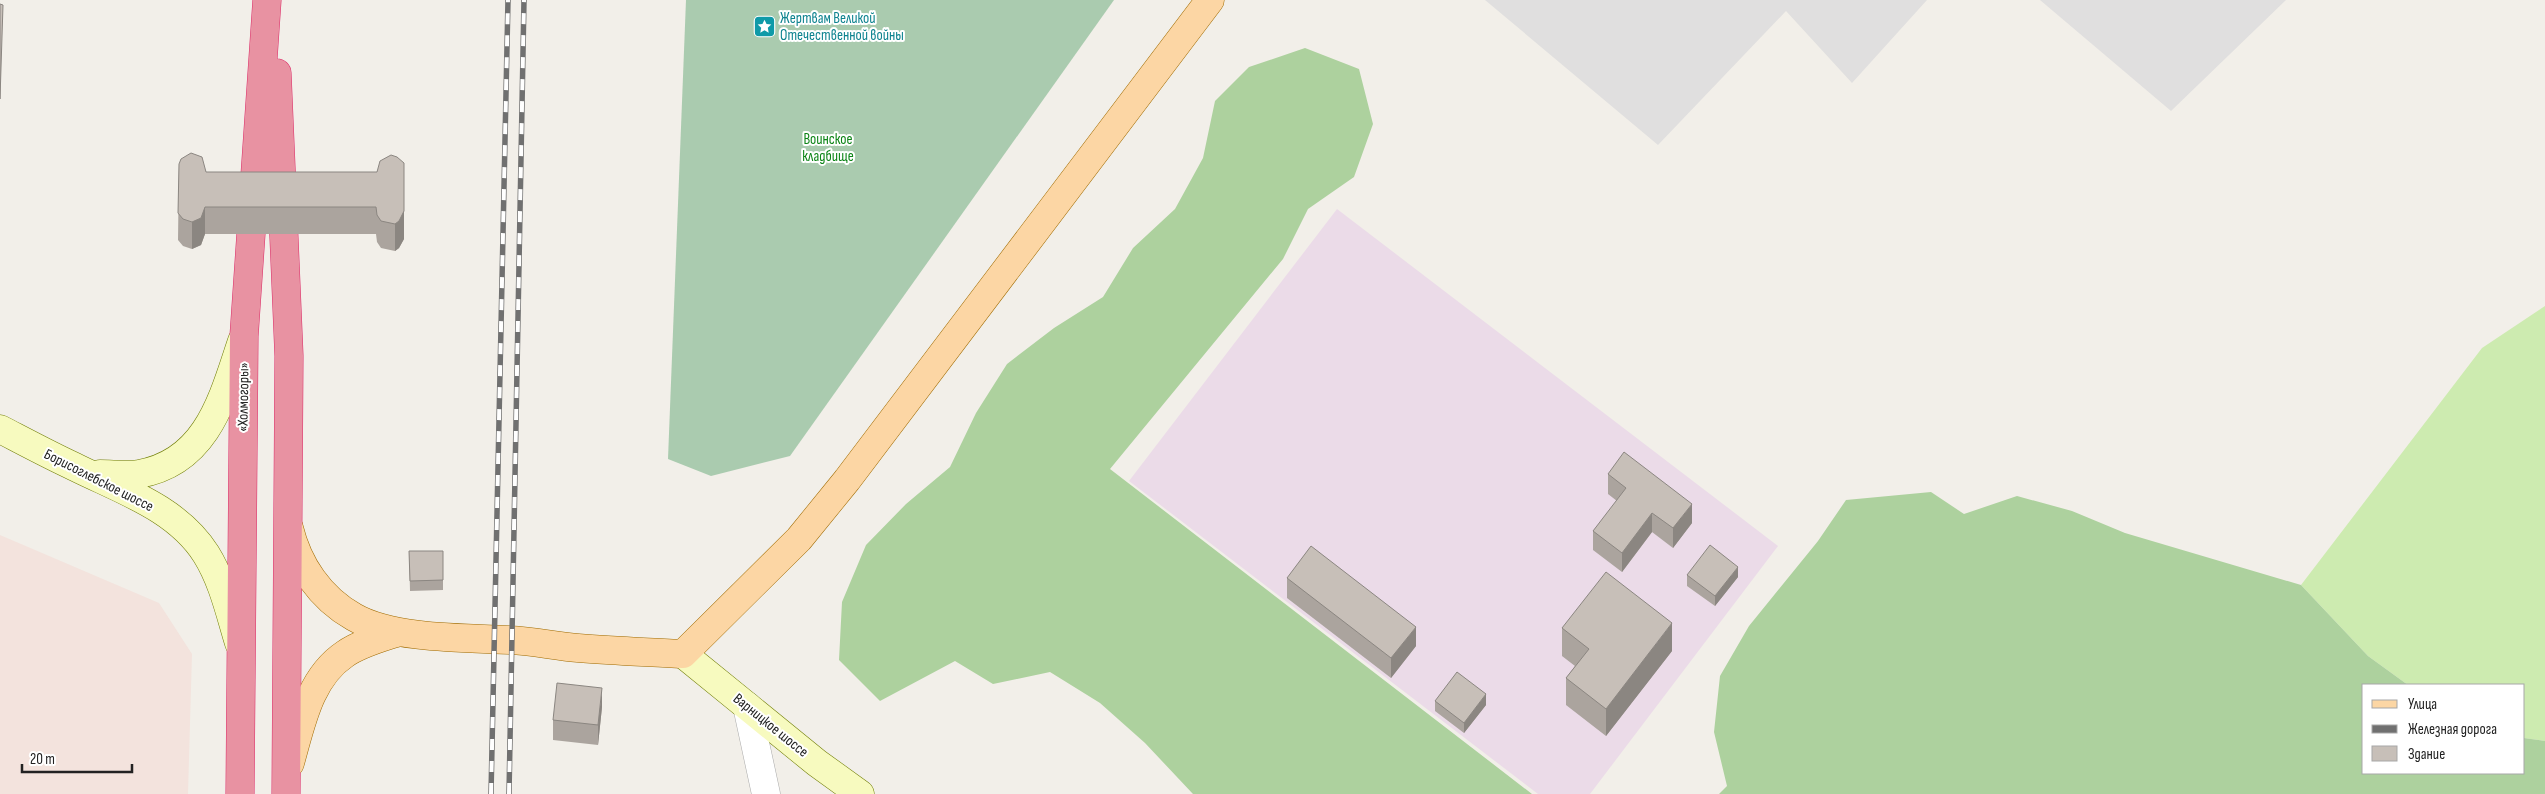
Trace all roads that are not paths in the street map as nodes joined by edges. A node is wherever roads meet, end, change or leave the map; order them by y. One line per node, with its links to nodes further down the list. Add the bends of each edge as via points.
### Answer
1 (266, 0): 4 (highway, «Холмогоры»)
2 (274, 0): 7 (highway, via 289,356)
3 (1210, 0): 10 (main road, via 847,480 799,539)
4 (244, 336): 6 (street, via 214,420 197,442 169,463 153,470 138,474); 9 (highway, «Холмогоры»)
5 (0, 429): 6 (street, Борисоглебское шоссе)
6 (91, 474): 9 (street, Борисоглебское шоссе, via 150,504 191,536 216,572)
7 (287, 517): 8 (main road, via 294,549 315,584 327,597 354,618); 12 (highway)
8 (399, 632): 10 (main road); 12 (main road, via 363,644 333,663 304,711)
9 (240, 646): 13 (highway, «Холмогоры»)
10 (684, 654): 11 (street, Варницкое шоссе)
11 (747, 706): 14 (street); 15 (street, Варницкое шоссе)
12 (286, 786)
13 (240, 794)
14 (766, 794)
15 (860, 794)

